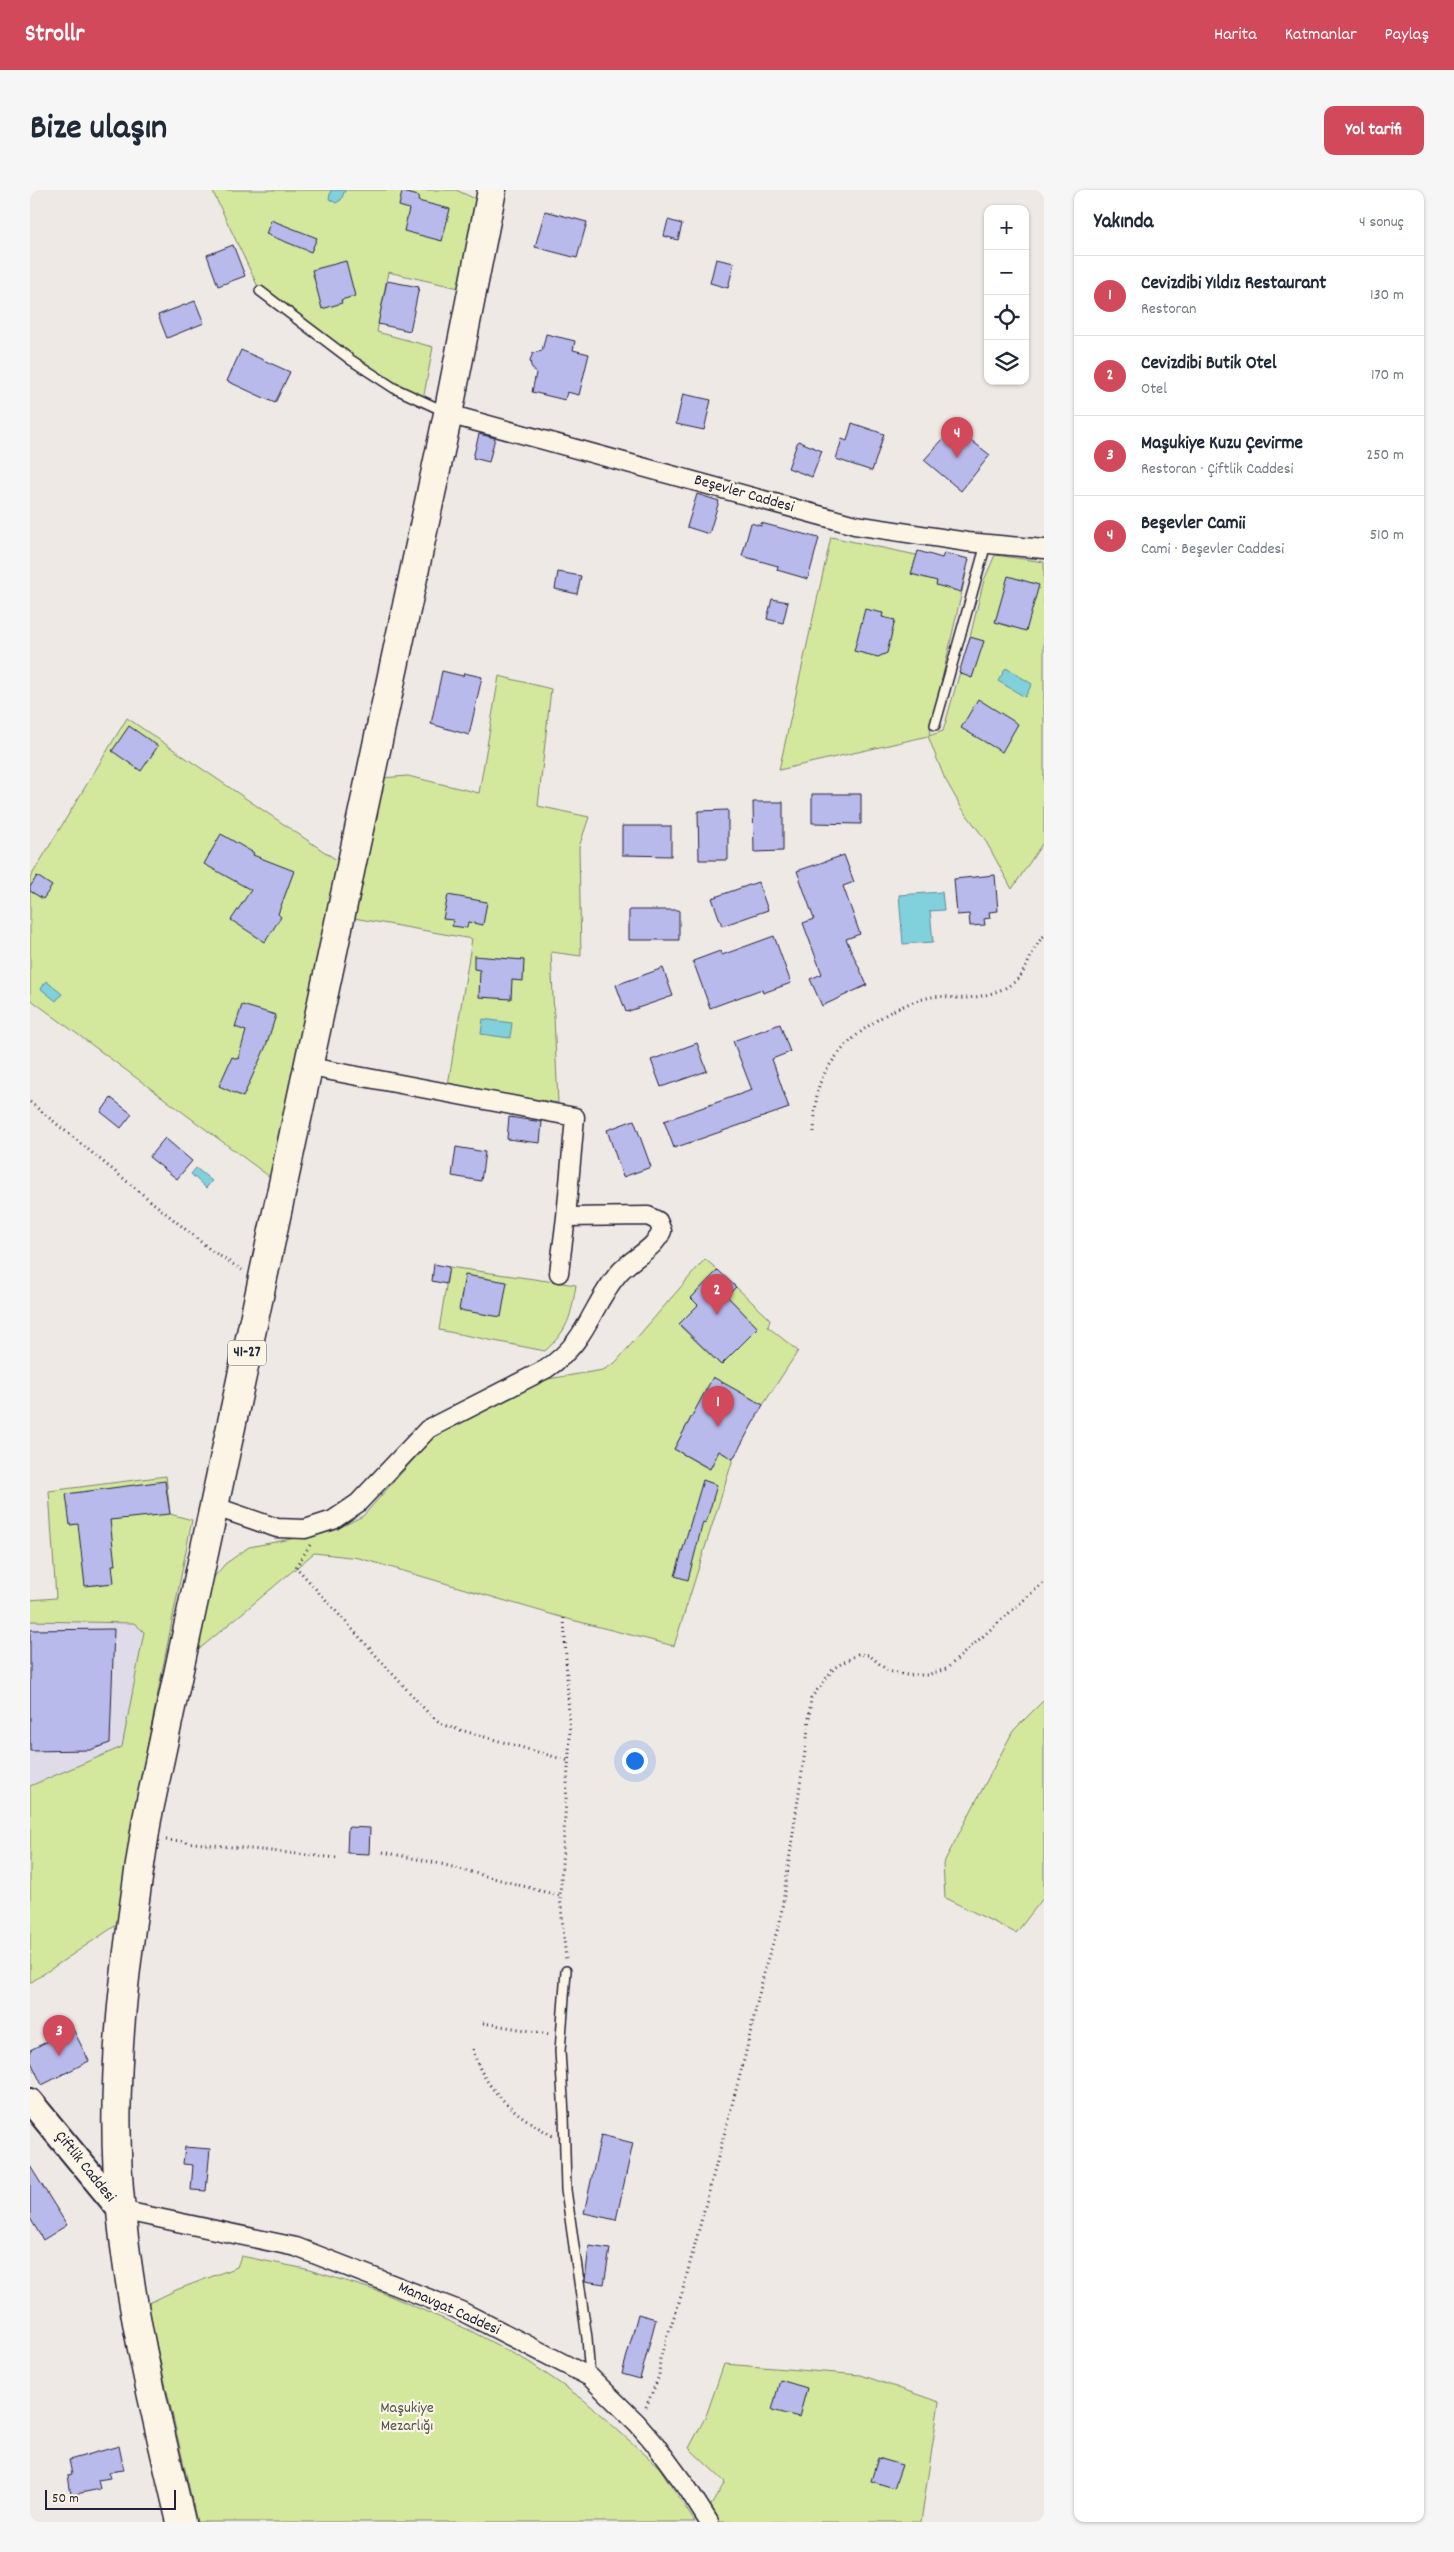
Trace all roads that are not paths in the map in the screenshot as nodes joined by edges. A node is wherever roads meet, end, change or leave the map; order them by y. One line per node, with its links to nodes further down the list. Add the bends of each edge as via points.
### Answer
1 (492, 190): 3 (main road, 41-27)
2 (260, 292): 3 (lane, via 394,388)
3 (448, 414): 4 (street, Beşevler Caddesi, via 855,525); 7 (main road, 41-27)
4 (986, 544): 5 (street, Beşevler Caddesi); 6 (lane)
5 (1044, 549)
6 (935, 725)
7 (310, 1067): 8 (street, via 575,1117); 10 (main road, 41-27)
8 (566, 1217): 9 (street); 10 (street, via 648,1216 658,1221 662,1231 658,1241 617,1274 581,1336 563,1357 546,1369 428,1429 358,1503 332,1520 305,1529 277,1528)
9 (559, 1273)
10 (213, 1506): 13 (main road, 41-27, via 144,1837 132,1913 119,2058)
11 (566, 1971): 14 (lane, via 561,2036 566,2190)
12 (30, 2101): 13 (street, Çiftlik Caddesi)
13 (120, 2210): 14 (street, Manavgat Caddesi, via 296,2247 461,2311); 15 (main road, 41-27, via 137,2331)
14 (590, 2377): 16 (street, Manavgat Caddesi, via 637,2423 688,2489)
15 (181, 2522)
16 (708, 2522)

